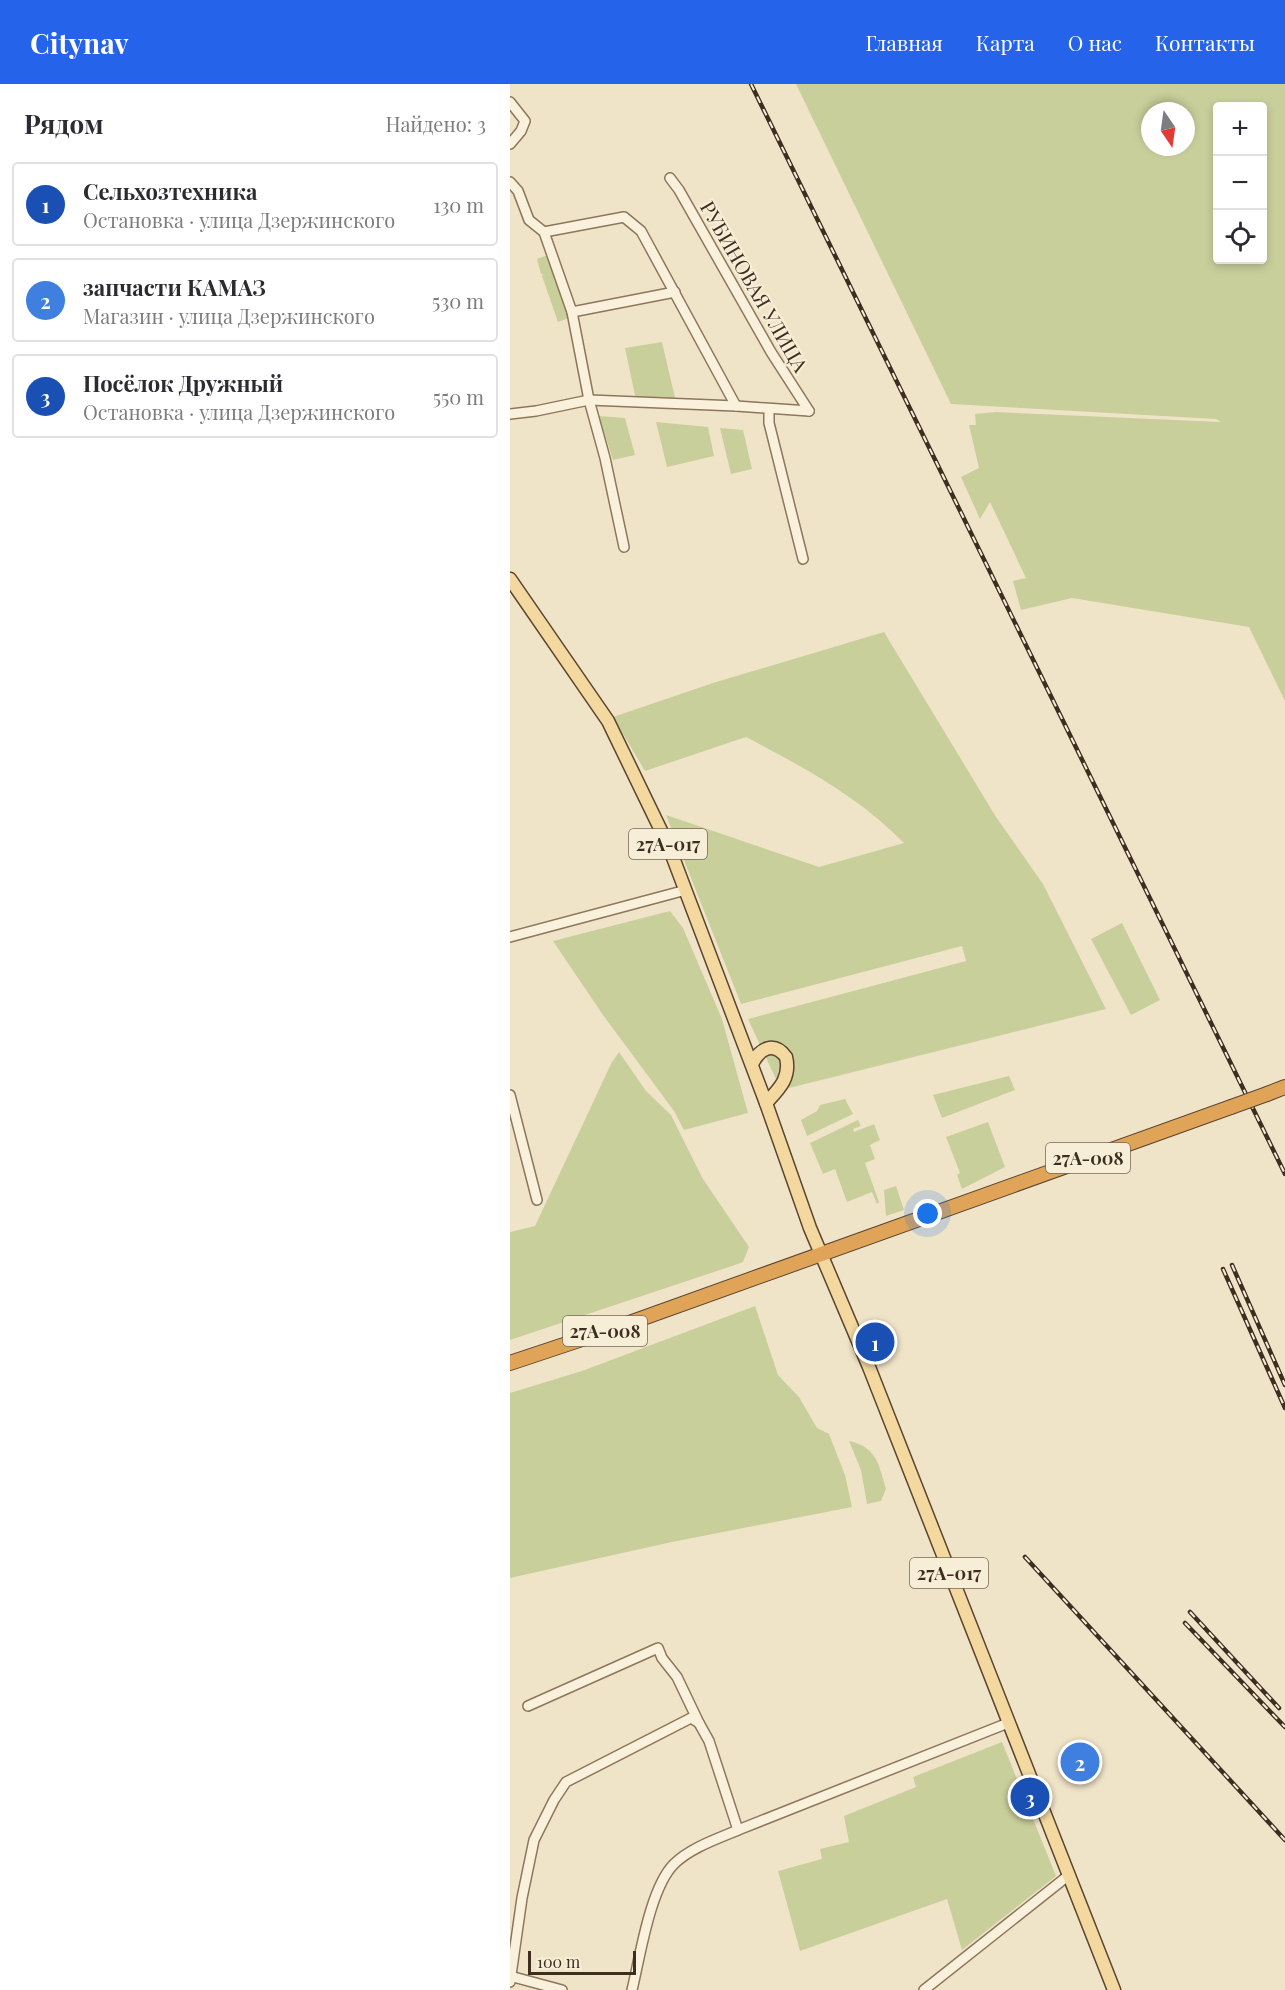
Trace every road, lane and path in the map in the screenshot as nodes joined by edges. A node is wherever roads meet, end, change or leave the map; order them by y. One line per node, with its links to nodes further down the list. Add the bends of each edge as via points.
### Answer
1 (510, 102): 2 (street, via 525,121)
2 (510, 144)
3 (670, 178): 10 (street, РУБИНОВАЯ УЛИЦА, via 809,411)
4 (510, 182): 5 (street, via 518,191 529,220)
5 (544, 232): 6 (street, via 624,217 641,231); 7 (street)
6 (675, 292): 7 (street); 9 (street)
7 (572, 312): 8 (street)
8 (589, 400): 9 (street); 11 (street); 12 (street)
9 (736, 406): 10 (street)
10 (769, 409): 13 (street, via 769,423)
11 (510, 414)
12 (624, 547)
13 (803, 559)
14 (510, 579): 15 (main road, 27А-017, via 608,721)
15 (686, 891): 16 (street); 17 (main road, 27А-017)
16 (510, 937)
17 (752, 1064): 20 (main road, 27А-017); 20 (main road, via 760,1051 768,1048 777,1049 786,1058 782,1086)
18 (1285, 1087): 22 (highway, 27А-008, bridge)
19 (511, 1100): 21 (street)
20 (766, 1103): 22 (main road, 27А-017)
21 (537, 1200)
22 (821, 1253): 23 (highway, 27А-008); 26 (main road, 27А-017, via 870,1367)
23 (510, 1363)
24 (528, 1706): 25 (street, via 658,1648)
25 (699, 1723): 27 (street, via 709,1741); 29 (street, via 691,1718 683,1720 566,1782 534,1840)
26 (1008, 1723): 27 (street); 28 (main road, 27А-017)
27 (738, 1830): 31 (street, via 674,1863 662,1879)
28 (1069, 1875): 32 (street); 33 (main road, 27А-017)
29 (511, 1978): 30 (street)
30 (562, 1990)
31 (633, 1990)
32 (924, 1990)
33 (1114, 1990)

